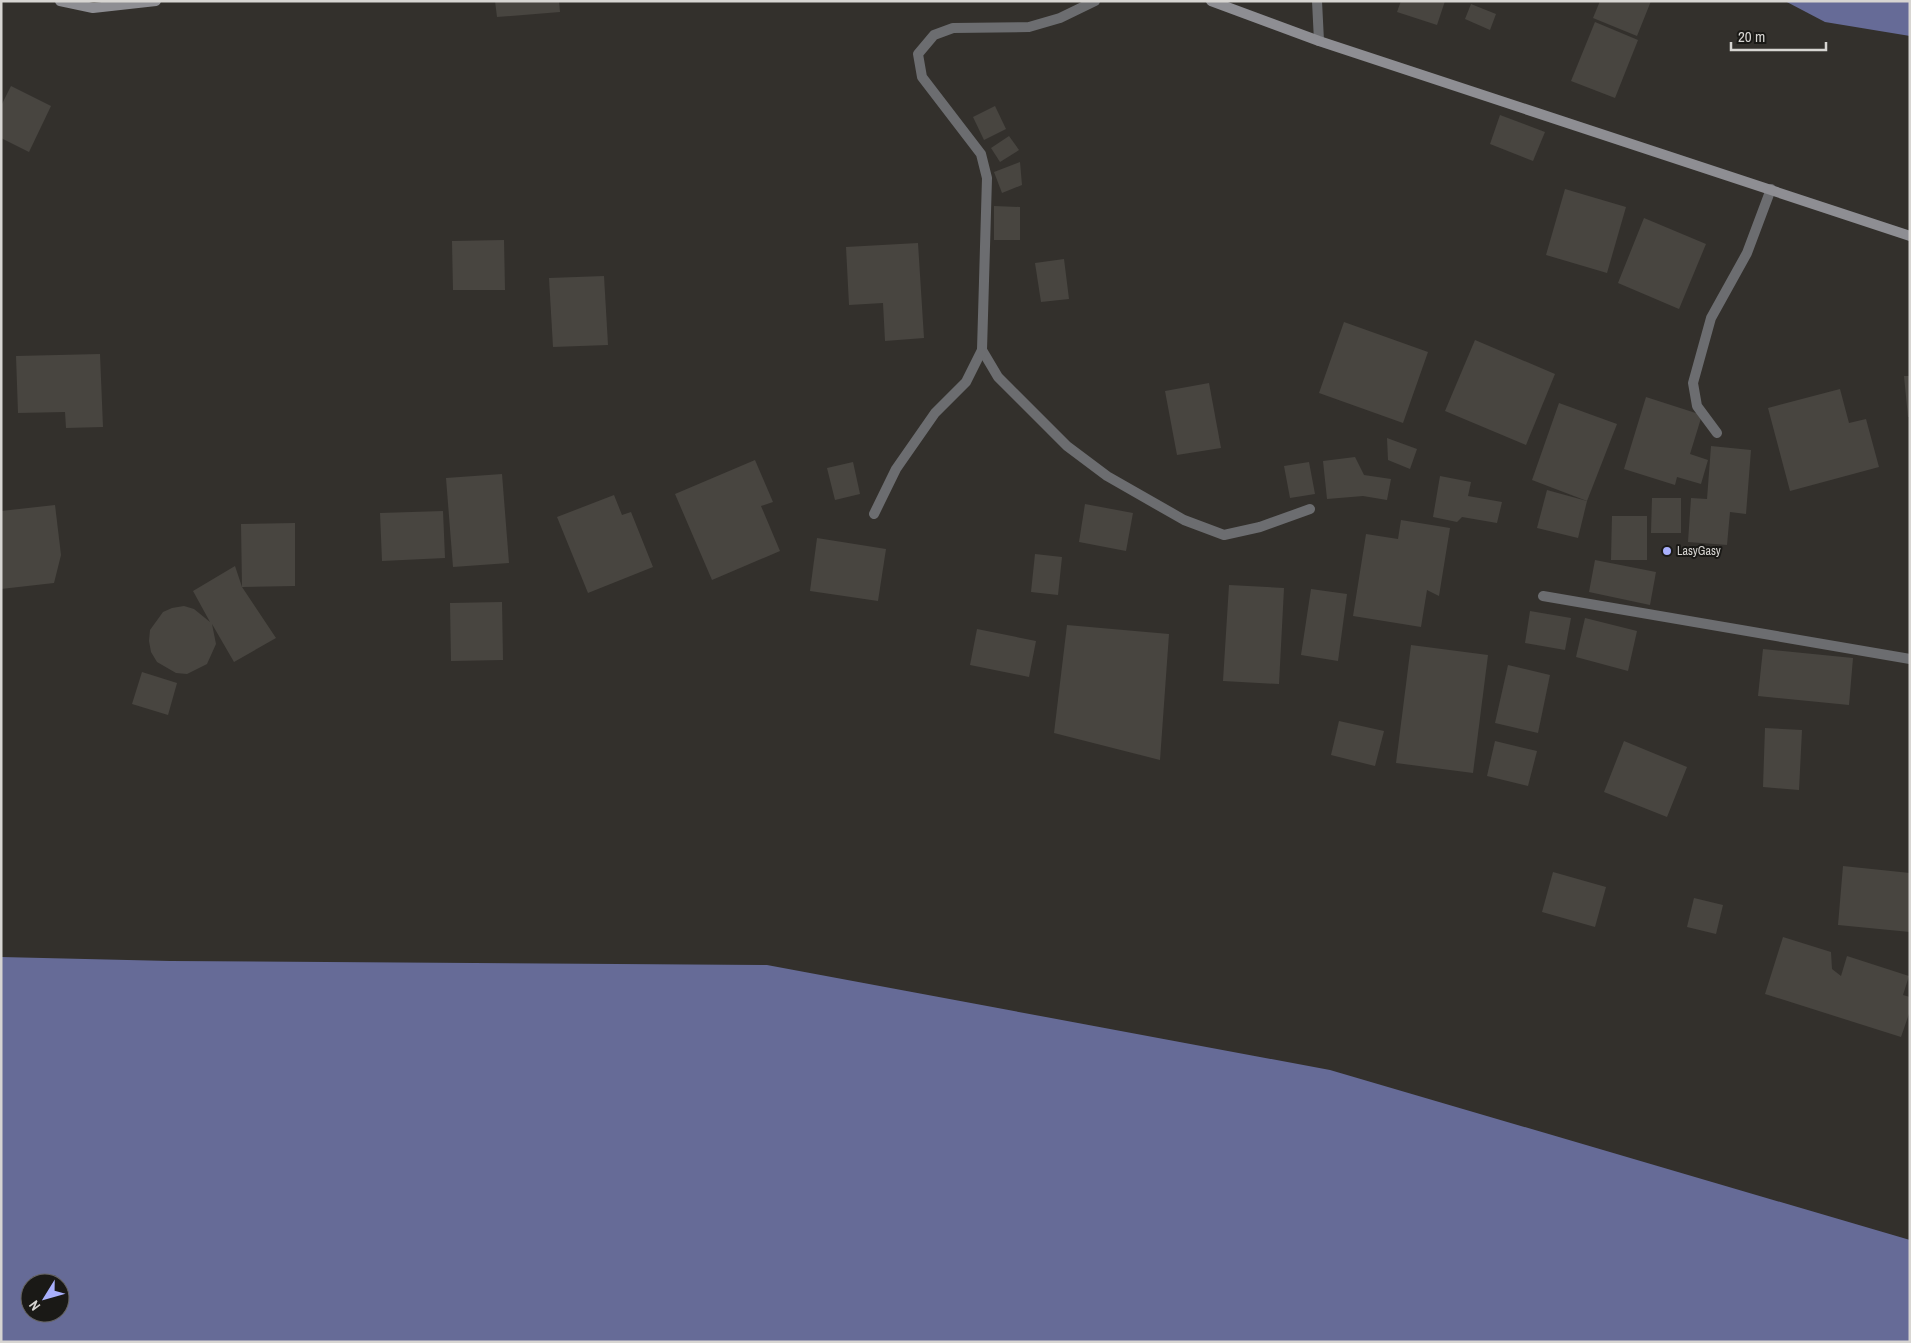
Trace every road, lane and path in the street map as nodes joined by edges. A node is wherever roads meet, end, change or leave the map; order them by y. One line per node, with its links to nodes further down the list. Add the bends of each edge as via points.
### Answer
1 (60, 1): 2 (street, via 93,8)
2 (156, 1)
3 (1095, 1): 9 (street, via 1060,18 1029,27 953,28 934,35 918,54 922,77 978,149 987,178)
4 (1211, 1): 6 (street)
5 (1317, 1): 6 (street)
6 (1319, 41): 7 (street)
7 (1771, 189): 8 (street); 10 (street, via 1747,253 1711,318 1693,383 1697,406)
8 (1910, 236)
9 (982, 350): 11 (street, via 998,377 1067,446 1107,476 1184,520 1224,535 1260,528); 12 (street, via 966,382 935,413 896,469)
10 (1718, 433)
11 (1310, 508)
12 (874, 514)
13 (1543, 596): 14 (street)
14 (1910, 659)

